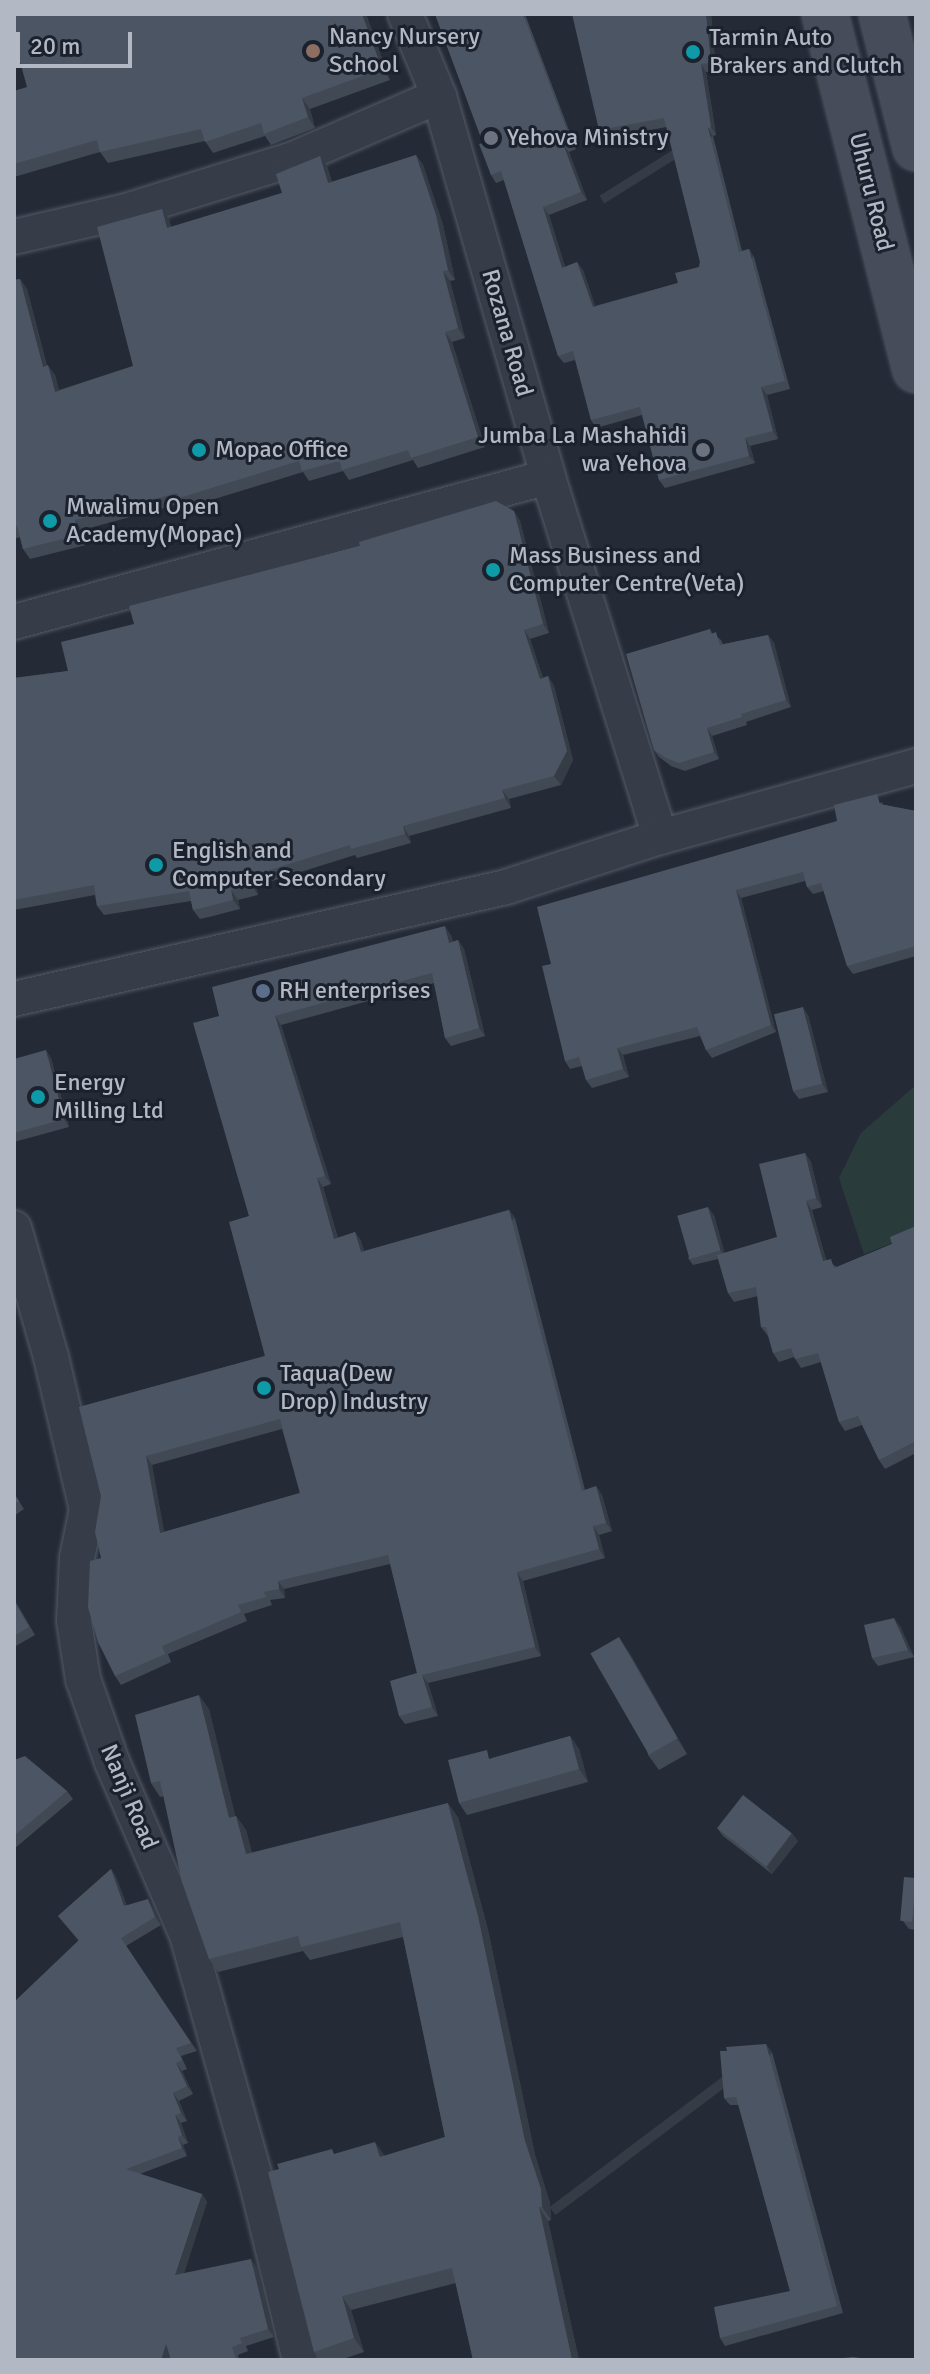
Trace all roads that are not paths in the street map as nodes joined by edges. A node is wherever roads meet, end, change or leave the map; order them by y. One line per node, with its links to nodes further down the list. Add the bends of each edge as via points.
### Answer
1 (405, 14): 4 (street, Rozana Road)
2 (825, 14): 7 (main road, Uhuru Road)
3 (882, 14): 5 (main road)
4 (439, 96): 6 (street, via 291,160 126,211); 8 (street, Rozana Road)
5 (916, 148)
6 (14, 237)
7 (916, 370)
8 (548, 477): 9 (street); 11 (street, Rozana Road)
9 (14, 622)
10 (916, 766): 11 (street)
11 (660, 837): 12 (street, via 506,887)
12 (14, 999)
13 (14, 1228): 14 (street, Nanji Road, via 87,1509 77,1558 74,1621 83,1679 112,1762 187,1935)
14 (300, 2360)

